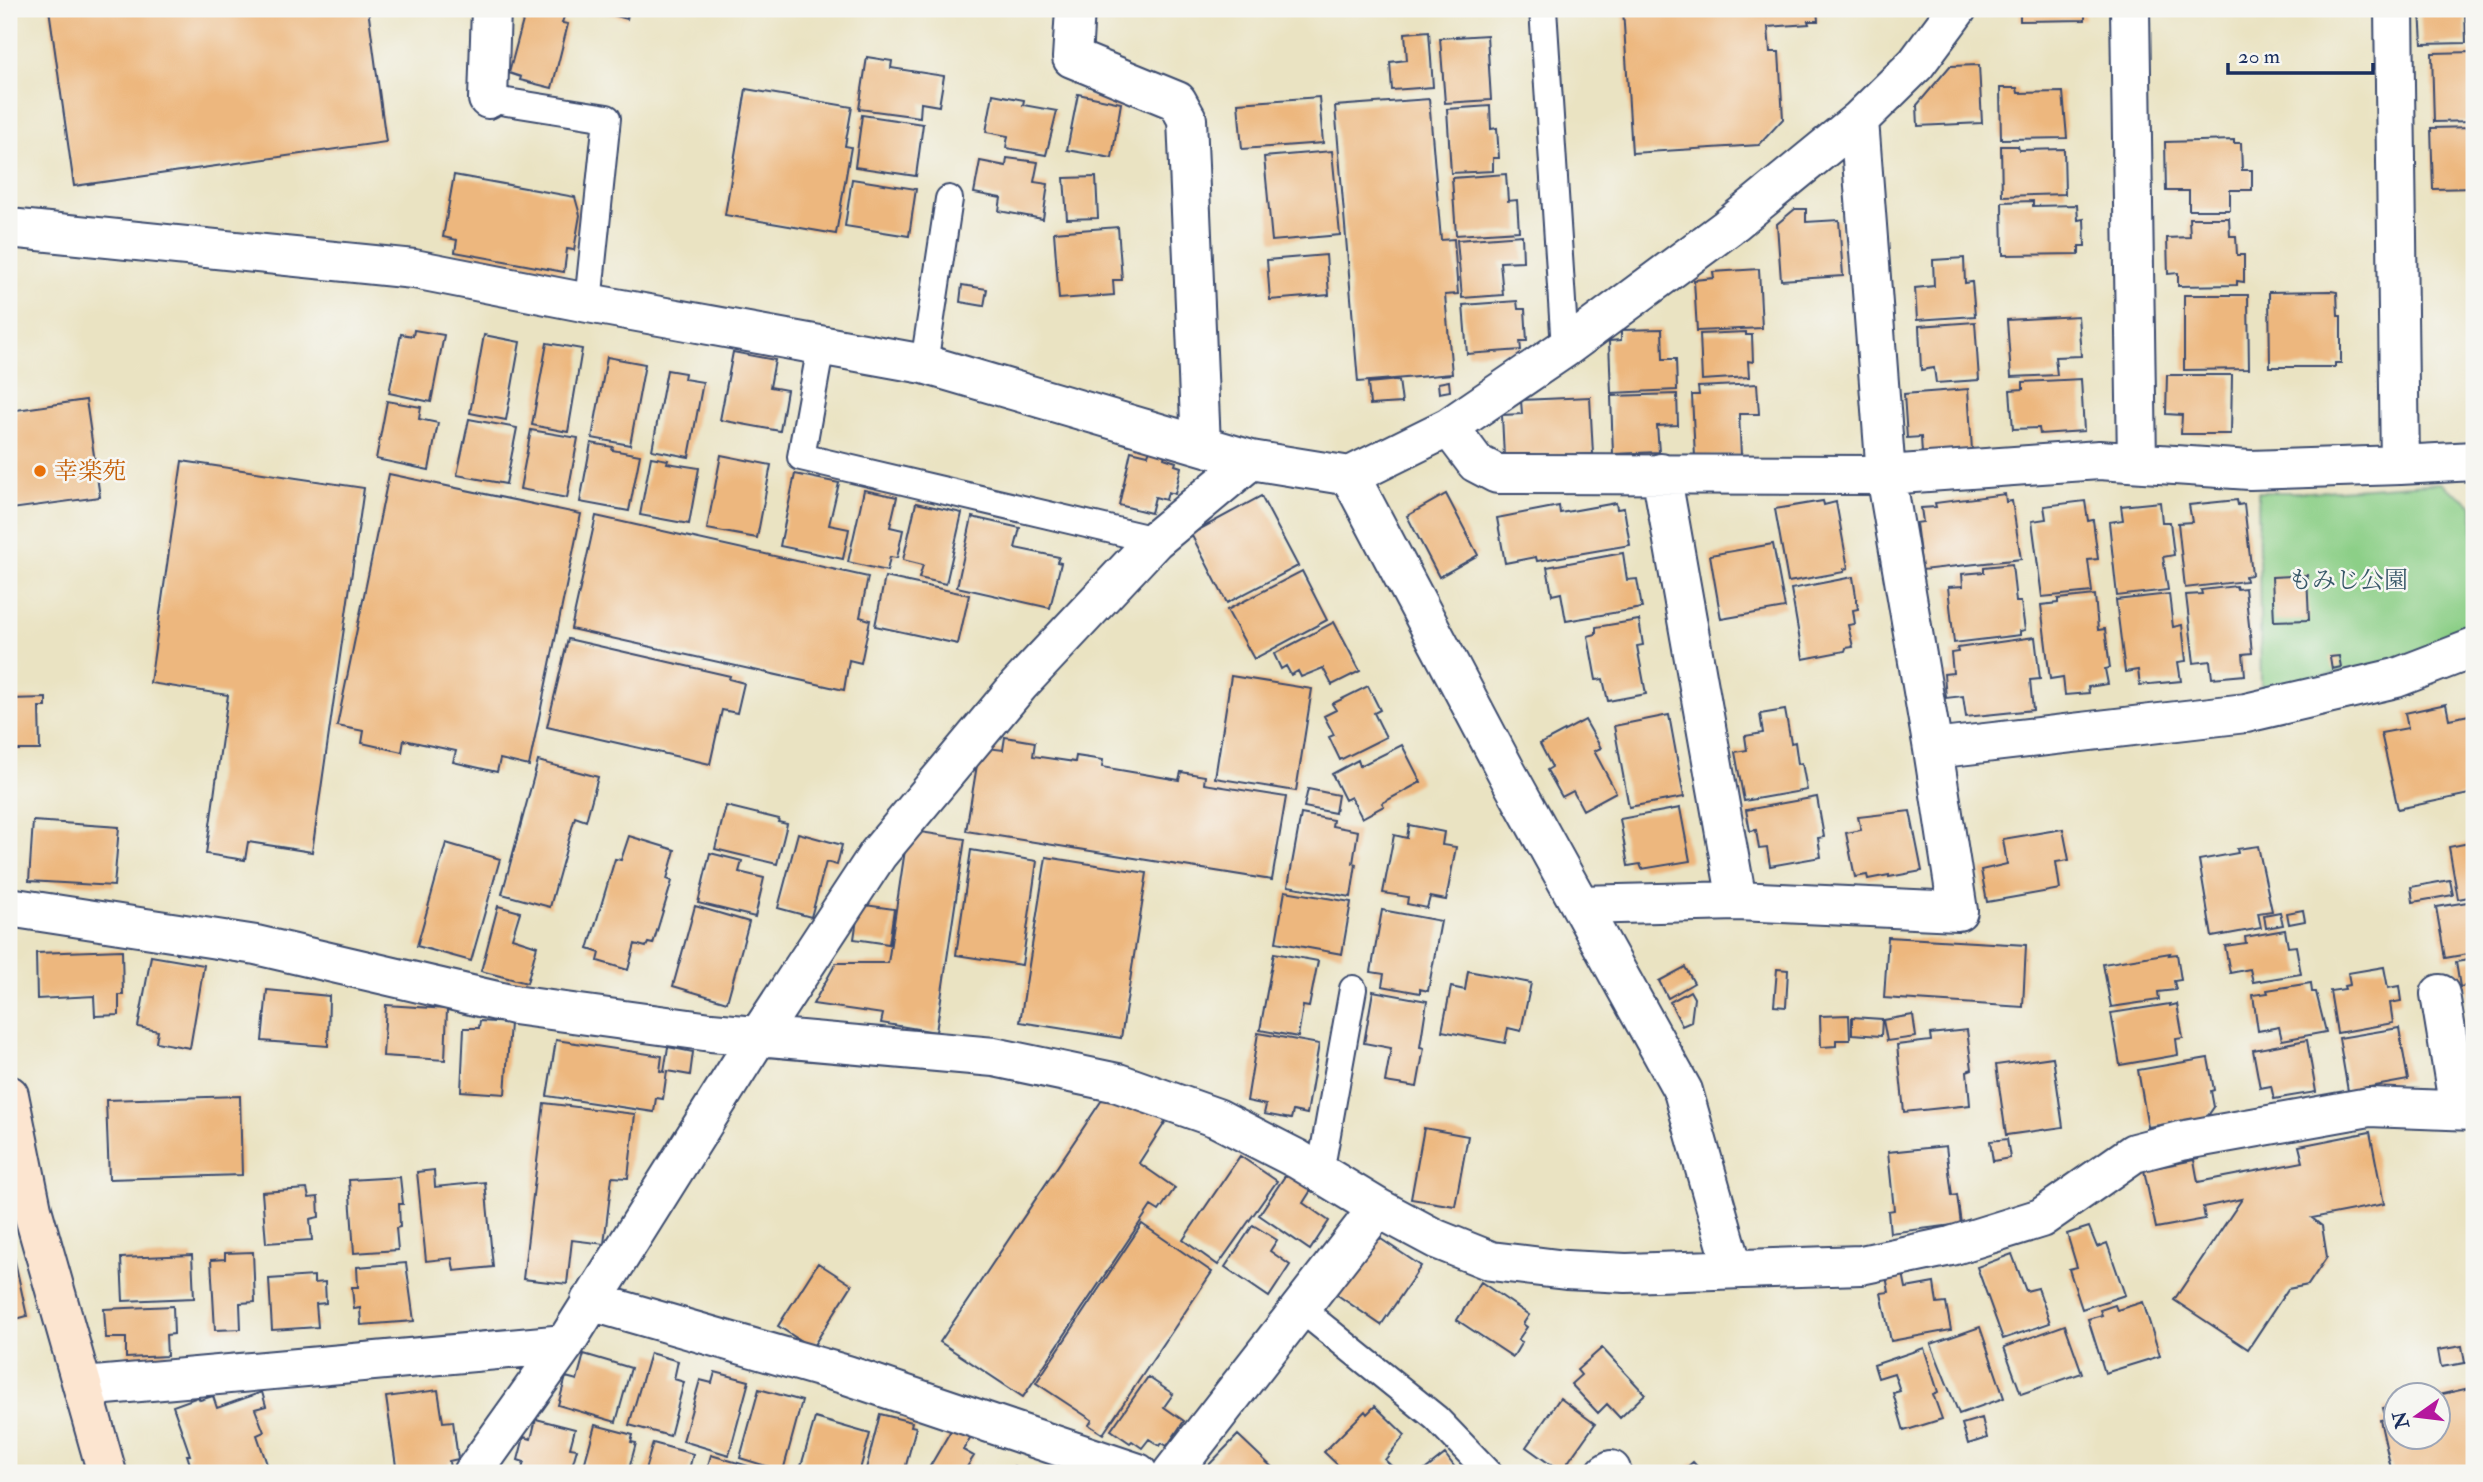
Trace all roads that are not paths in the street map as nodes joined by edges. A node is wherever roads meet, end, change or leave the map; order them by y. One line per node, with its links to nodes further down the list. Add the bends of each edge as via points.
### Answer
1 (491, 9): 7 (street)
2 (1075, 9): 16 (street, via 1072,58 1177,101 1186,119)
3 (1543, 9): 13 (lane)
4 (1957, 9): 8 (street, via 1916,64)
5 (2130, 9): 19 (street)
6 (2394, 9): 20 (street)
7 (488, 99): 11 (lane, via 607,118)
8 (1859, 120): 13 (street, via 1727,228); 22 (street)
9 (949, 199): 14 (lane)
10 (9, 228): 11 (street, via 414,269)
11 (589, 303): 12 (street)
12 (821, 346): 14 (street); 24 (lane, via 801,457)
13 (1565, 348): 15 (street)
14 (924, 364): 16 (street)
15 (1449, 426): 21 (street, via 1476,463 1497,474); 23 (street)
16 (1201, 445): 17 (street)
17 (1251, 460): 23 (street); 24 (street)
18 (2474, 461): 20 (street)
19 (2137, 462): 20 (street, via 2249,470); 22 (street, via 2099,460)
20 (2400, 465)
21 (1661, 473): 22 (street); 27 (street)
22 (1886, 475): 26 (street)
23 (1350, 476): 28 (street)
24 (1154, 540): 32 (street, via 1019,685 878,854)
25 (2474, 648): 26 (street, via 2396,678 2246,713)
26 (1933, 749): 27 (street, via 1958,911)
27 (1737, 901): 28 (street)
28 (1580, 905): 37 (street, via 1683,1091)
29 (9, 906): 32 (street, via 256,946 514,1005)
30 (1353, 989): 35 (lane)
31 (2440, 994): 34 (street)
32 (759, 1035): 35 (street, via 993,1057 1118,1083 1217,1118); 38 (street)
33 (9, 1095): 41 (street, via 33,1209)
34 (2467, 1110): 37 (street, via 2369,1107 2180,1141 2134,1153 2041,1218 1951,1246 1861,1265)
35 (1320, 1173): 36 (street)
36 (1378, 1208): 37 (street, via 1490,1261 1626,1273); 39 (street)
37 (1733, 1268)
38 (590, 1301): 40 (street); 44 (street, via 847,1375)
39 (1301, 1309): 45 (street); 46 (lane, via 1436,1418)
40 (565, 1344): 41 (street); 43 (street)
41 (83, 1387): 42 (street)
42 (107, 1473)
43 (473, 1473)
44 (1138, 1473)
45 (1172, 1473)
46 (1489, 1473)

